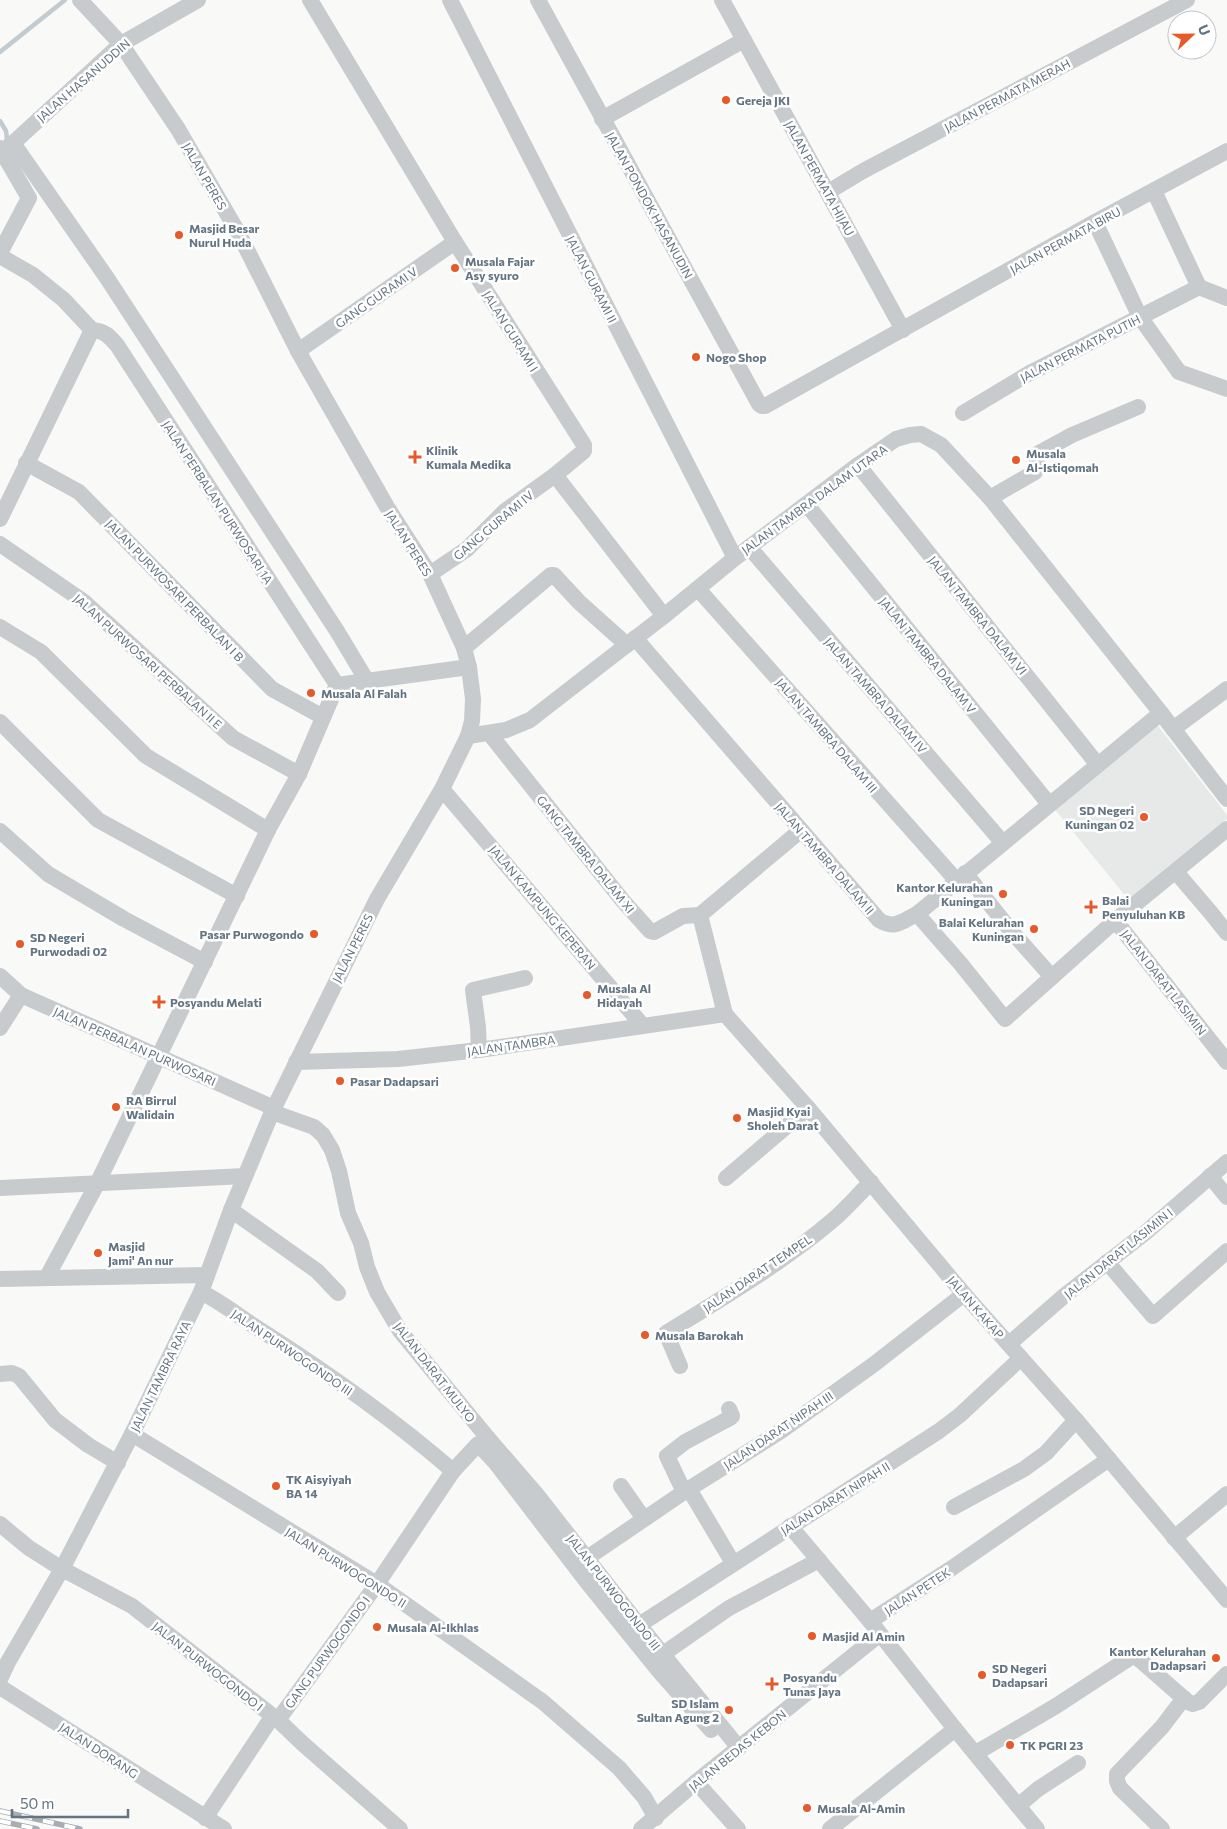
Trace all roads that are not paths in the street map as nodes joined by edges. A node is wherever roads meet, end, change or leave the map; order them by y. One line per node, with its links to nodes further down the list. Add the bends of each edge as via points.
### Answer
1 (80, 0): 9 (street, JALAN PERES)
2 (198, 0): 9 (street, JALAN HASANUDDIN)
3 (310, 0): 16 (street, JALAN GURAMI I)
4 (450, 0): 36 (street, JALAN GURAMI II)
5 (538, 0): 10 (street, JALAN PONDOK HASANUDIN)
6 (722, 0): 8 (street, JALAN PERMATA HIJAU)
7 (1187, 0): 14 (street, JALAN PERMATA MERAH)
8 (744, 40): 10 (street); 14 (street, JALAN PERMATA HIJAU)
9 (121, 44): 11 (street, JALAN HASANUDDIN); 23 (street, JALAN PERES, via 187,145 238,234)
10 (602, 119): 25 (street, JALAN PONDOK HASANUDIN, via 759,404)
11 (4, 150): 17 (street, via 29,198); 44 (street, via 107,278)
12 (1227, 151): 13 (street, JALAN PERMATA BIRU)
13 (1154, 191): 15 (street, JALAN PERMATA BIRU); 18 (street)
14 (828, 192): 22 (street, JALAN PERMATA HIJAU)
15 (1095, 222): 20 (street); 22 (street, JALAN PERMATA BIRU)
16 (455, 242): 23 (street, GANG GURAMI V); 30 (street, JALAN GURAMI I, via 584,445 584,451)
17 (0, 254): 21 (street, JALAN PERBALAN PURWOSARI 1A, via 64,300)
18 (1200, 287): 19 (street); 20 (street, JALAN PERMATA PUTIH)
19 (1227, 298)
20 (1140, 317): 24 (street, via 1179,372); 27 (street, JALAN PERMATA PUTIH, via 1028,374)
21 (92, 330): 28 (street); 45 (street, JALAN PERBALAN PURWOSARI 1A, via 107,334 117,345)
22 (903, 330): 25 (street, JALAN PERMATA BIRU)
23 (298, 351): 37 (street, JALAN PERES, via 387,507)
24 (1227, 389)
25 (765, 406)
26 (1138, 407): 31 (street, via 1039,453 1035,472)
27 (963, 413)
28 (26, 463): 33 (street); 48 (street, JALAN PURWOSARI PERBALAN I B, via 79,492 272,689)
29 (858, 465): 31 (street, JALAN TAMBRA DALAM UTARA, via 896,440 921,434 941,445); 32 (street, JALAN TAMBRA DALAM UTARA); 53 (street, JALAN TAMBRA DALAM VI)
30 (555, 475): 37 (street, GANG GURAMI IV, via 505,511 467,549); 39 (street)
31 (990, 498): 47 (street, JALAN TAMBRA DALAM UTARA)
32 (807, 505): 35 (street, JALAN TAMBRA DALAM UTARA); 57 (street, JALAN TAMBRA DALAM V)
33 (0, 519)
34 (0, 544): 54 (street, JALAN PURWOSARI PERBALAN II E, via 83,601 234,738)
35 (749, 547): 36 (street, JALAN TAMBRA DALAM UTARA); 62 (street, JALAN TAMBRA DALAM IV)
36 (735, 558): 38 (street, JALAN TAMBRA DALAM UTARA)
37 (430, 574): 42 (street, JALAN PERES)
38 (698, 589): 39 (street, JALAN TAMBRA DALAM UTARA); 64 (street, JALAN TAMBRA DALAM III)
39 (664, 616): 41 (street, JALAN TAMBRA DALAM UTARA)
40 (0, 627): 59 (street, via 41,652 146,756)
41 (631, 642): 42 (street, JALAN TAMBRA DALAM II, via 585,607 551,575); 51 (street, JALAN TAMBRA DALAM UTARA, via 530,720); 61 (street, JALAN TAMBRA DALAM II)
42 (464, 648): 43 (street, JALAN PERES)
43 (469, 667): 44 (street); 52 (street, JALAN PERES, via 473,699)
44 (367, 681): 45 (street)
45 (337, 685): 48 (street)
46 (1227, 689): 50 (street)
47 (1161, 713): 50 (street, JALAN TAMBRA DALAM UTARA); 53 (street, JALAN TAMBRA DALAM II)
48 (323, 717): 54 (street)
49 (0, 722): 65 (street, via 98,820)
50 (1174, 729): 56 (street, JALAN TAMBRA DALAM UTARA)
51 (489, 733): 52 (street, JALAN TAMBRA DALAM UTARA); 67 (street, GANG TAMBRA DALAM XI, via 650,931 654,932 683,916)
52 (468, 736): 55 (street, JALAN PERES)
53 (1098, 764): 57 (street, JALAN TAMBRA DALAM II)
54 (299, 774): 59 (street)
55 (442, 789): 76 (street, JALAN KAMPUNG KEPERAN); 80 (street, JALAN PERES, via 377,899)
56 (1227, 799)
57 (1049, 804): 62 (street, JALAN TAMBRA DALAM II)
58 (1227, 829): 63 (street, JALAN DARAT LASIMIN)
59 (268, 830): 65 (street)
60 (0, 831): 70 (street, via 48,874)
61 (800, 831): 66 (street, JALAN TAMBRA DALAM II, via 879,920 888,926 896,925); 67 (street)
62 (1003, 842): 64 (street, JALAN TAMBRA DALAM II)
63 (1176, 872): 68 (street, JALAN DARAT LASIMIN); 69 (street)
64 (961, 877): 66 (street, JALAN TAMBRA DALAM II); 72 (street, JALAN TAMBRA DALAM III)
65 (237, 896): 70 (street)
66 (917, 914): 72 (street, via 1004,1019)
67 (700, 915): 75 (street)
68 (1117, 920): 72 (street); 81 (street, JALAN DARAT LASIMIN)
69 (1227, 933)
70 (204, 962): 79 (street)
71 (0, 976): 74 (street, JALAN PERBALAN PURWOSARI)
72 (1052, 977)
73 (525, 978): 78 (street, via 473,990)
74 (21, 995): 77 (street); 79 (street, JALAN PERBALAN PURWOSARI)
75 (725, 1014): 76 (street, JALAN TAMBRA); 82 (street, JALAN KAKAP)
76 (643, 1026): 78 (street, JALAN TAMBRA)
77 (0, 1028)
78 (479, 1050): 80 (street, JALAN TAMBRA, via 398,1059)
79 (158, 1056): 83 (street, JALAN PERBALAN PURWOSARI); 88 (street)
80 (296, 1062): 83 (street, JALAN TAMBRA RAYA)
81 (1227, 1062)
82 (808, 1108): 87 (street); 89 (street, JALAN KAKAP)
83 (273, 1110): 85 (street, JALAN TAMBRA RAYA); 108 (street, JALAN DARAT MULYO, via 314,1127 330,1146 348,1213 377,1292 400,1330)
84 (1227, 1162): 86 (street, JALAN DARAT LASIMIN I)
85 (245, 1176): 88 (street); 92 (street, JALAN TAMBRA RAYA)
86 (1210, 1176): 91 (street); 94 (street, JALAN DARAT LASIMIN I)
87 (726, 1178)
88 (98, 1182): 90 (street); 96 (street)
89 (871, 1182): 100 (street, JALAN KAKAP); 103 (street, JALAN DARAT TEMPEL, via 834,1220 751,1279 666,1333)
90 (0, 1188)
91 (1227, 1197)
92 (231, 1210): 95 (street, JALAN TAMBRA RAYA); 99 (street, via 317,1271)
93 (1227, 1251): 94 (street, via 1153,1316)
94 (1107, 1262): 101 (street, JALAN DARAT LASIMIN I)
95 (207, 1275): 96 (street); 98 (street, JALAN TAMBRA RAYA)
96 (47, 1277): 97 (street)
97 (0, 1279)
98 (201, 1292): 107 (street, JALAN TAMBRA RAYA); 111 (street, JALAN PURWOGONDO III, via 338,1382)
99 (338, 1293)
100 (964, 1294): 101 (street, JALAN KAKAP); 113 (street, JALAN DARAT NIPAH III, via 781,1431)
101 (1009, 1344): 102 (street, JALAN KAKAP)
102 (1021, 1358): 106 (street, JALAN KAKAP); 118 (street, JALAN DARAT NIPAH II, via 939,1431)
103 (680, 1366)
104 (0, 1374): 110 (street, via 19,1376 56,1420)
105 (729, 1409): 113 (street, via 730,1418 686,1442 668,1456)
106 (1076, 1420): 109 (street, JALAN KAKAP); 115 (street, via 1046,1453 1024,1469)
107 (132, 1434): 110 (street, JALAN TAMBRA RAYA); 124 (street, JALAN PURWOGONDO II)
108 (482, 1440): 111 (street, GANG PURWOGONDO I); 120 (street, JALAN PURWOGONDO III, via 537,1495); 136 (street, via 495,1462 587,1582)
109 (1109, 1459): 119 (street, JALAN KAKAP); 127 (street, JALAN PETEK, via 952,1568)
110 (118, 1463): 123 (street, JALAN TAMBRA RAYA)
111 (453, 1471): 124 (street, GANG PURWOGONDO I)
112 (621, 1486): 116 (street)
113 (686, 1490): 116 (street, JALAN DARAT NIPAH III); 122 (street)
114 (1227, 1494): 119 (street)
115 (954, 1507)
116 (644, 1519): 120 (street, JALAN DARAT NIPAH III)
117 (0, 1524): 123 (street, JALAN PURWOGONDO I)
118 (790, 1526): 121 (street); 122 (street, JALAN DARAT NIPAH II)
119 (1174, 1538): 125 (street, JALAN KAKAP)
120 (587, 1558): 126 (street, JALAN PURWOGONDO III)
121 (819, 1560): 127 (street); 128 (street, via 728,1608)
122 (733, 1563): 126 (street, JALAN DARAT NIPAH II)
123 (62, 1569): 129 (street, JALAN TAMBRA RAYA); 134 (street, JALAN PURWOGONDO I, via 132,1606)
124 (377, 1584): 134 (street, GANG PURWOGONDO I); 142 (street, JALAN PURWOGONDO II, via 550,1708 619,1768 644,1797)
125 (1227, 1600)
126 (639, 1625): 128 (street, JALAN PURWOGONDO III)
127 (875, 1628): 135 (street, JALAN PETEK); 136 (street, JALAN BEDAS KEBON)
128 (663, 1654): 136 (street, JALAN PURWOGONDO III)
129 (4, 1659): 131 (street, JALAN TAMBRA RAYA)
130 (1227, 1674): 133 (street, via 1199,1702 1193,1704)
131 (0, 1679)
132 (0, 1687): 141 (street, JALAN DORANG)
133 (1184, 1698): 137 (street, via 1140,1660 1131,1658); 149 (street, via 1162,1727 1117,1774 1120,1788)
134 (275, 1718): 141 (street, GANG PURWOGONDO I); 144 (street, JALAN PURWOGONDO I)
135 (955, 1729): 137 (street, JALAN PETEK); 147 (street)
136 (735, 1752): 139 (street, JALAN BEDAS KEBON)
137 (976, 1753): 140 (street, JALAN PETEK)
138 (1078, 1763): 140 (street)
139 (696, 1782): 142 (street, JALAN BEDAS KEBON); 146 (street)
140 (1018, 1806): 148 (street, JALAN PETEK)
141 (205, 1818): 143 (street, JALAN DORANG)
142 (656, 1818): 145 (street, JALAN BEDAS KEBON)
143 (224, 1829)
144 (400, 1829)
145 (641, 1829)
146 (738, 1829)
147 (830, 1829)
148 (1037, 1829)
149 (1162, 1829)

